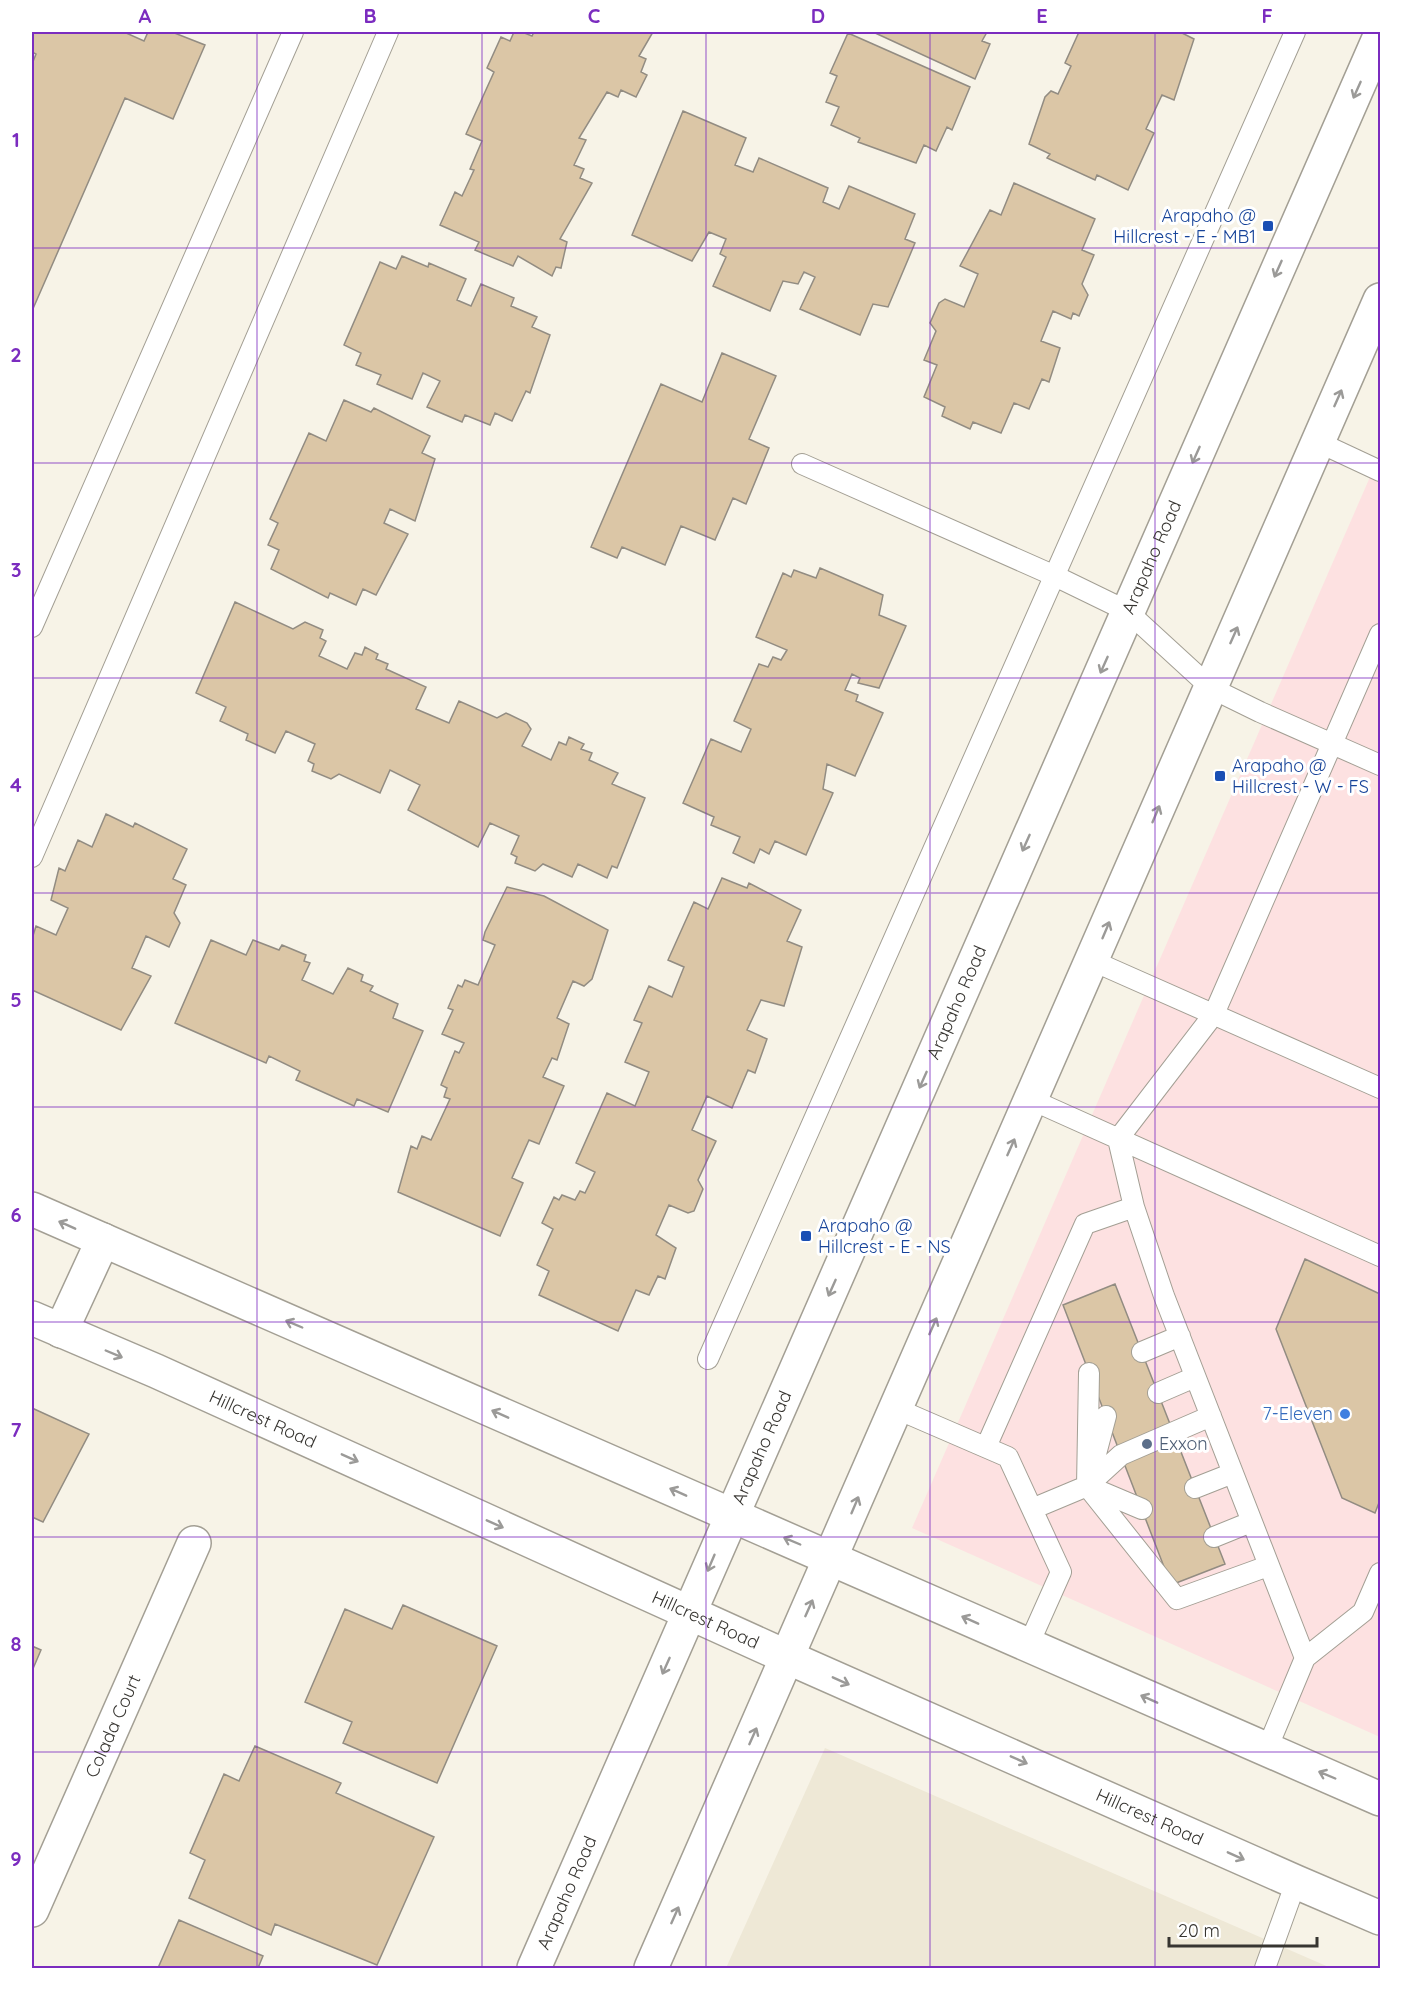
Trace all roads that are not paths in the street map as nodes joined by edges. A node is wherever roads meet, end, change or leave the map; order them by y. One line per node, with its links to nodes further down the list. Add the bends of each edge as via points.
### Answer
1 (294, 32): 11 (lane)
2 (388, 32): 16 (lane)
3 (1295, 32): 9 (lane)
4 (1380, 36): 10 (main road, Arapaho Road, one-way to 10)
5 (1380, 300): 6 (main road, one-way to 5)
6 (1318, 442): 8 (lane); 13 (main road, one-way to 6)
7 (802, 464): 9 (lane)
8 (1380, 471)
9 (1055, 576): 10 (lane); 29 (lane)
10 (1127, 611): 13 (lane); 42 (main road, Arapaho Road, one-way to 42)
11 (32, 627)
12 (1380, 634): 14 (lane)
13 (1210, 688): 14 (lane); 17 (main road, one-way to 13)
14 (1333, 744): 15 (lane); 18 (lane)
15 (1380, 765)
16 (32, 857)
17 (1093, 961): 18 (lane); 20 (main road)
18 (1214, 1014): 19 (lane); 21 (lane)
19 (1380, 1088)
20 (1032, 1100): 21 (lane); 33 (main road, one-way to 20)
21 (1118, 1139): 22 (lane); 25 (lane)
22 (1134, 1207): 27 (lane); 36 (lane, via 1085,1224)
23 (32, 1209): 24 (main road, one-way to 23)
24 (102, 1240): 26 (main road); 42 (main road, one-way to 24)
25 (1380, 1256)
26 (46, 1324): 50 (main road, Hillcrest Road, one-way to 50)
27 (1180, 1336): 28 (lane); 31 (lane)
28 (1142, 1352)
29 (708, 1359)
30 (1089, 1373): 38 (lane)
31 (1195, 1377): 32 (lane); 35 (lane)
32 (1158, 1393)
33 (897, 1409): 36 (lane); 47 (main road, one-way to 33)
34 (1106, 1416): 38 (lane)
35 (1211, 1416): 37 (lane); 38 (lane, via 1121,1455)
36 (986, 1447): 40 (lane, via 1008,1457)
37 (1233, 1473): 39 (lane); 43 (lane)
38 (1087, 1486): 40 (lane); 41 (lane); 46 (lane); 48 (lane, via 1177,1599)
39 (1195, 1488)
40 (1032, 1509): 51 (lane, via 1061,1572)
41 (1142, 1509)
42 (732, 1515): 47 (main road, one-way to 42); 50 (main road, Arapaho Road, one-way to 50)
43 (1251, 1522): 44 (lane); 48 (lane)
44 (1214, 1536)
45 (194, 1543): 57 (main road, Colada Court)
46 (1160, 1557)
47 (831, 1558): 51 (main road, one-way to 47); 52 (main road, one-way to 47)
48 (1268, 1566): 53 (lane)
49 (1380, 1573): 53 (lane, via 1363,1612)
50 (690, 1612): 52 (main road, Hillcrest Road); 59 (main road, Arapaho Road, one-way to 59)
51 (1028, 1646): 54 (main road, one-way to 51)
52 (787, 1657): 56 (main road, Hillcrest Road, one-way to 56); 60 (main road, one-way to 52)
53 (1305, 1658): 54 (lane)
54 (1267, 1749): 55 (main road, one-way to 54)
55 (1380, 1798)
56 (1296, 1882): 58 (main road, Hillcrest Road); 61 (lane)
57 (32, 1910)
58 (1380, 1918)
59 (534, 1968)
60 (651, 1968)
61 (1265, 1968)

